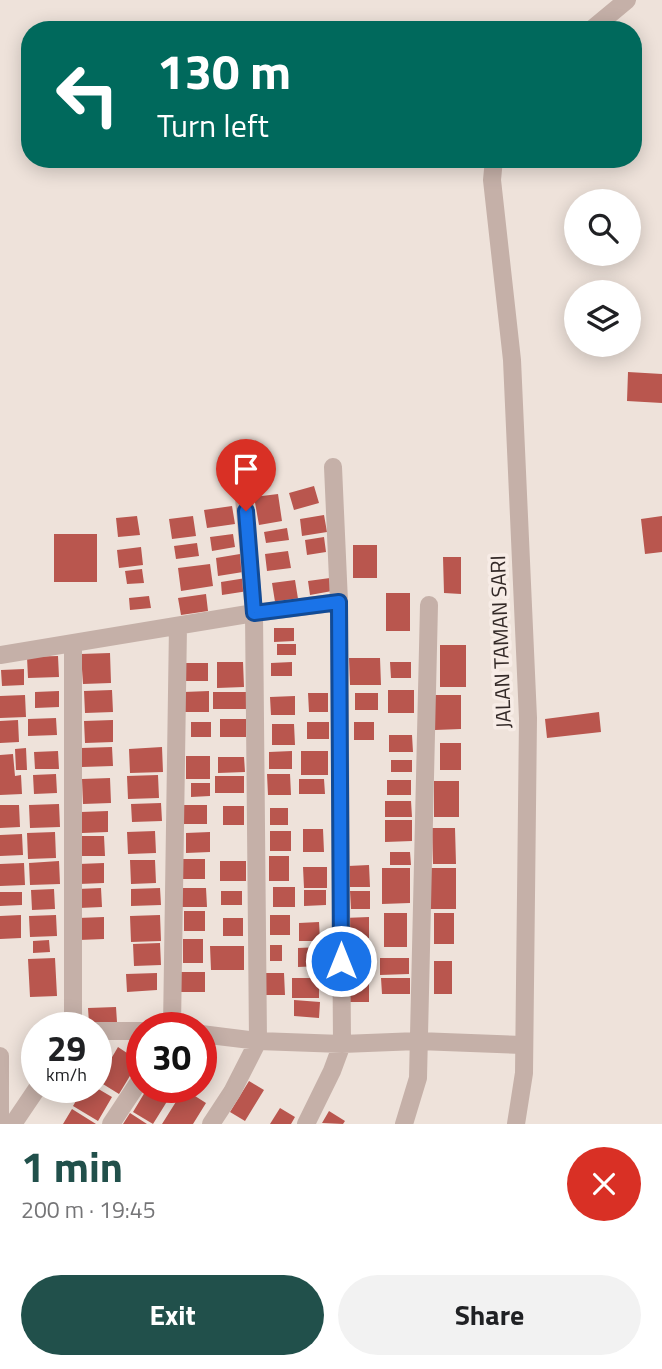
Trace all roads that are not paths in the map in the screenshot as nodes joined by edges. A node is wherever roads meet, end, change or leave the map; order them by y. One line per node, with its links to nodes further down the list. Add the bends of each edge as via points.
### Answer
1 (627, 0): 2 (street)
2 (602, 21)
3 (493, 168): 18 (street, JALAN TAMAN SARI, via 512,360 528,719)
4 (333, 467): 6 (street)
5 (243, 485): 8 (street)
6 (339, 602): 8 (street); 17 (street)
7 (429, 606): 16 (street)
8 (254, 613): 9 (street); 15 (street)
9 (178, 626): 10 (street); 13 (street)
10 (73, 643): 11 (street); 12 (street)
11 (0, 655)
12 (73, 1012)
13 (173, 1012)
14 (217, 1036): 15 (street)
15 (258, 1041): 17 (street); 25 (street)
16 (418, 1041): 17 (street); 18 (street); 27 (street, via 418,1078)
17 (342, 1044): 26 (street)
18 (523, 1045): 28 (street, JALAN TAMAN SARI)
19 (0, 1056): 22 (street)
20 (126, 1101): 24 (street)
21 (27, 1103): 23 (street)
22 (0, 1124)
23 (13, 1124)
24 (111, 1124)
25 (211, 1124)
26 (306, 1124)
27 (404, 1124)
28 (516, 1124)

